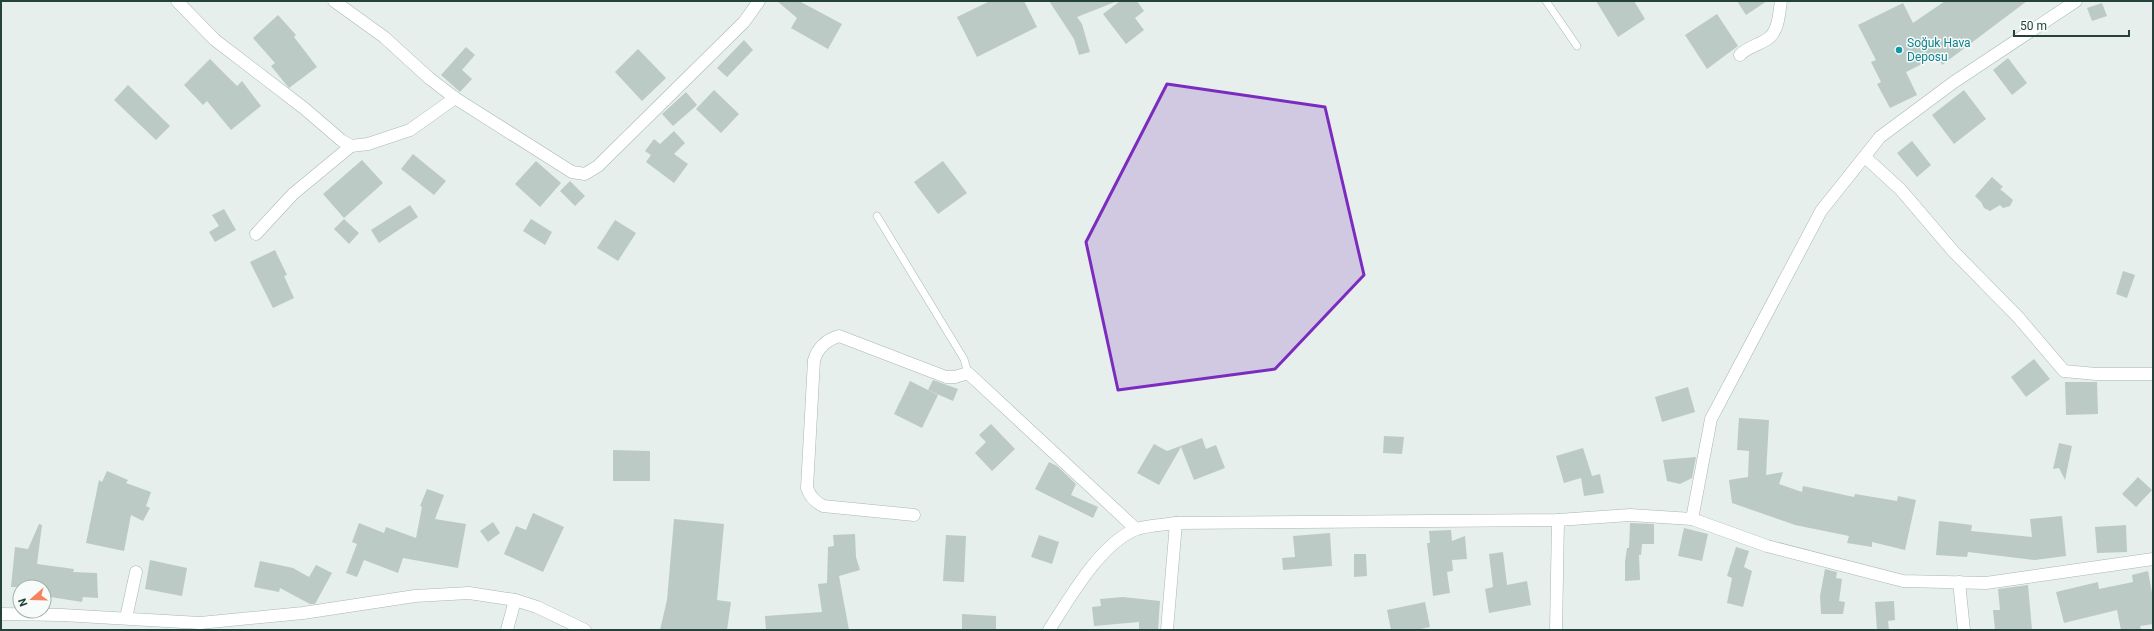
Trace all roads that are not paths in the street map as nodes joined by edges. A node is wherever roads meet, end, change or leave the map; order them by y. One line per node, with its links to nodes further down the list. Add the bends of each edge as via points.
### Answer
1 (177, 1): 10 (street, via 214,40)
2 (334, 1): 9 (street, via 384,37)
3 (759, 1): 9 (street, via 744,22 713,53 598,166 585,174 572,172)
4 (1546, 1): 7 (lane)
5 (1781, 1): 8 (street, via 1777,26 1770,37)
6 (2076, 1): 11 (street, via 1954,82 1880,137)
7 (1577, 46)
8 (1740, 55)
9 (455, 98): 10 (street, via 410,130 368,144)
10 (351, 146): 13 (street, via 292,194)
11 (1864, 157): 15 (street, via 1901,190 1953,251 2018,317 2064,371); 17 (street, via 1821,212 1712,419)
12 (877, 216): 14 (lane, via 964,359)
13 (256, 234)
14 (968, 373): 16 (street, via 946,377 839,336 826,342 816,353 807,488 811,498 824,506); 20 (street)
15 (2153, 374)
16 (914, 515)
17 (1692, 519): 18 (street, via 1630,515); 23 (street, via 1767,546 1903,581)
18 (1558, 520): 19 (street); 32 (street)
19 (1176, 523): 20 (street); 31 (street)
20 (1136, 529): 30 (street, via 1106,548)
21 (2153, 559): 23 (street, via 1986,583)
22 (136, 572): 26 (street)
23 (1959, 582): 33 (street)
24 (515, 600): 27 (street, via 469,594 415,596 303,614); 28 (street); 29 (street, via 537,607)
25 (1, 614): 26 (street)
26 (126, 618): 27 (street)
27 (191, 625)
28 (507, 630)
29 (585, 630)
30 (1049, 630)
31 (1168, 630)
32 (1556, 630)
33 (1964, 630)

